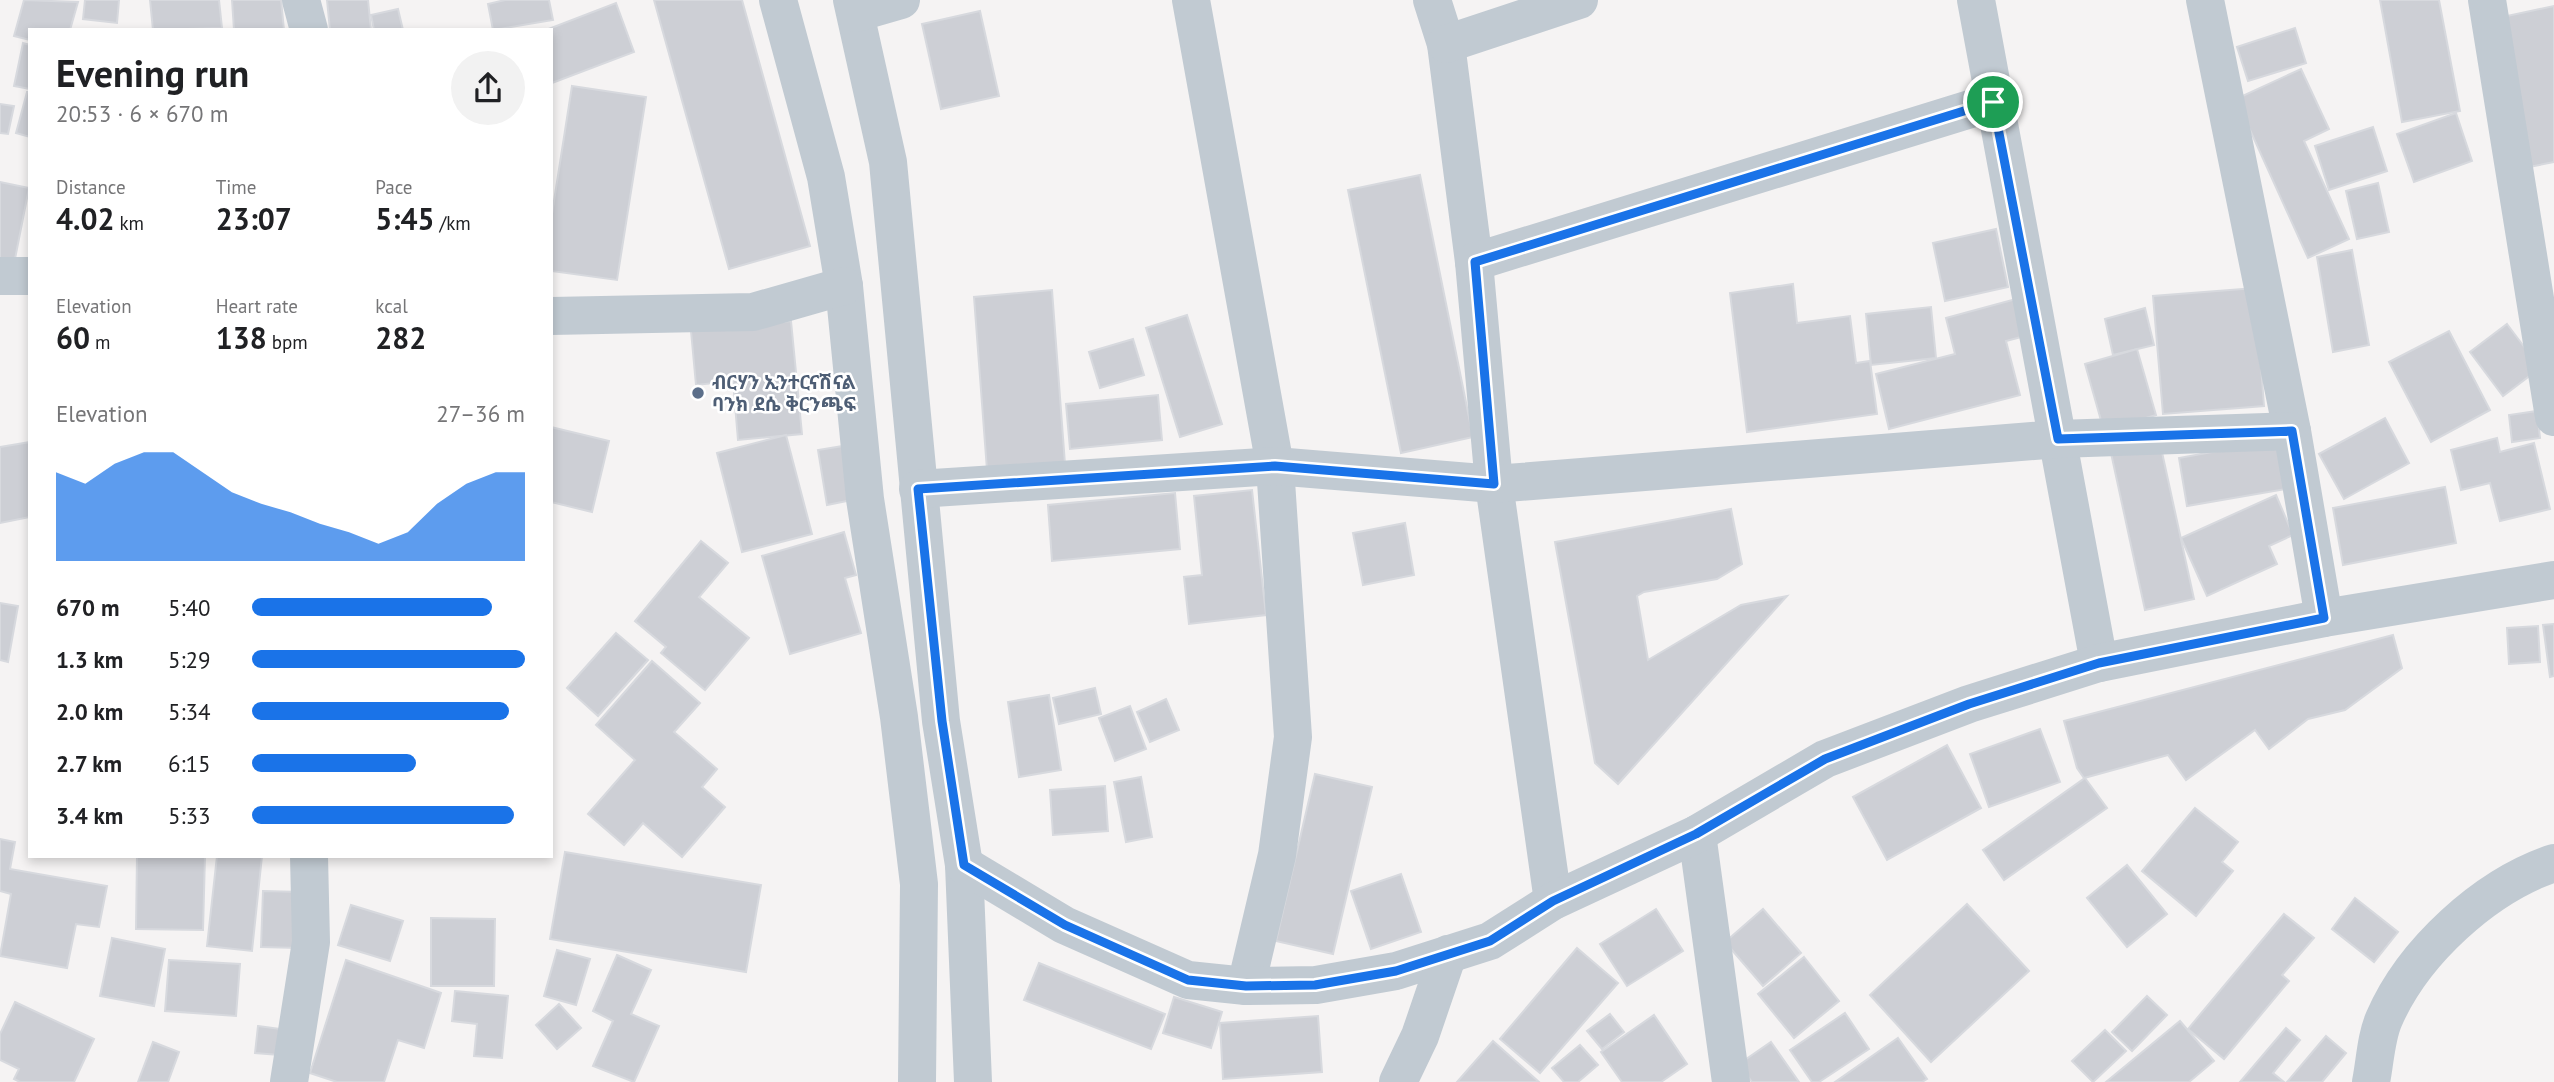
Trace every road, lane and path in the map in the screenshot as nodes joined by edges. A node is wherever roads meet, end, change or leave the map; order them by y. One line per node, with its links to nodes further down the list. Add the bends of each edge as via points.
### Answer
1 (301, 0): 11 (street)
2 (778, 0): 17 (street, via 826,177)
3 (901, 0): 10 (street)
4 (1191, 0): 22 (street)
5 (1432, 0): 12 (street)
6 (1579, 0): 12 (street)
7 (1976, 0): 13 (street)
8 (2205, 0): 20 (street)
9 (2487, 0): 19 (street)
10 (854, 6): 24 (street, via 888,162)
11 (308, 28)
12 (1446, 44): 14 (street)
13 (1993, 102): 14 (street); 21 (street)
14 (1475, 262): 23 (street)
15 (0, 276): 16 (street)
16 (28, 276)
17 (844, 286): 18 (street, via 753,312); 36 (street, via 865,499 919,884)
18 (553, 316)
19 (2554, 417)
20 (2292, 431): 21 (street); 26 (street)
21 (2058, 439): 23 (street); 27 (street)
22 (1275, 466): 23 (street); 24 (street); 34 (street, via 1293,737 1276,855)
23 (1494, 484): 32 (street)
24 (918, 489): 31 (street, via 942,721)
25 (2554, 580): 26 (street)
26 (2324, 618): 27 (street)
27 (2099, 663): 28 (street, via 1969,704 1825,759)
28 (1696, 834): 32 (street); 39 (street)
29 (309, 858): 35 (street, via 311,942)
30 (2554, 863): 40 (street, via 2473,906 2401,986 2383,1021)
31 (964, 865): 34 (street, via 1065,925 1188,980); 37 (street)
32 (1553, 901): 33 (street, via 1490,941)
33 (1448, 954): 34 (street, via 1396,971 1315,985); 38 (street, via 1420,1036)
34 (1246, 986)
35 (289, 1082)
36 (917, 1082)
37 (973, 1082)
38 (1398, 1082)
39 (1731, 1082)
40 (2371, 1082)

